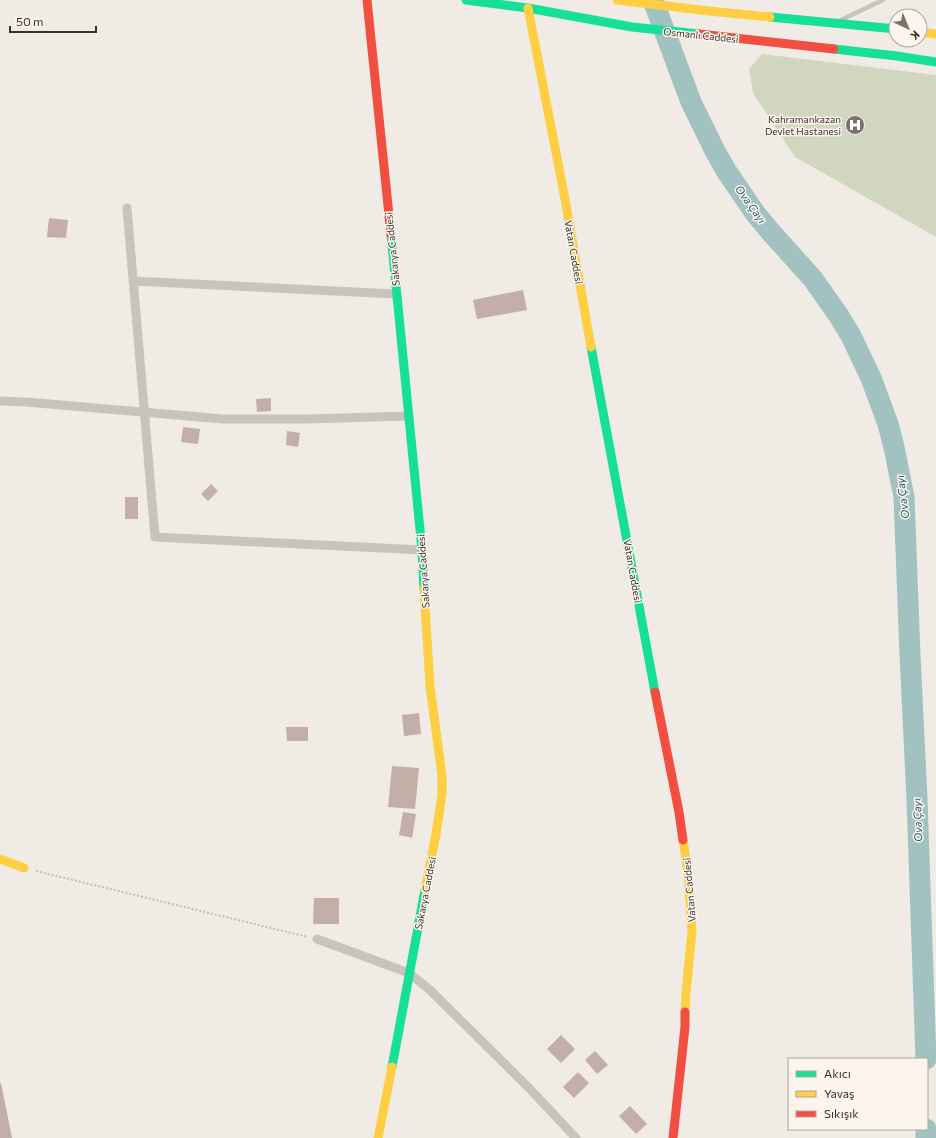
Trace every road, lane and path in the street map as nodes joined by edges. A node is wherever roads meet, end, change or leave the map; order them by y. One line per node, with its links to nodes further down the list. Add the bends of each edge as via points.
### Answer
1 (367, 0): 11 (street, Sakarya Caddesi)
2 (466, 0): 5 (street, Osmanlı Caddesi)
3 (620, 0): 6 (street)
4 (883, 0): 6 (lane)
5 (528, 8): 8 (street, Osmanlı Caddesi, via 632,27); 22 (street, Vatan Caddesi, via 680,812 688,872 692,931)
6 (834, 23): 7 (street)
7 (888, 28)
8 (936, 62)
9 (127, 208): 10 (street)
10 (133, 281): 11 (street); 13 (street)
11 (396, 294): 14 (street, Sakarya Caddesi)
12 (0, 401): 13 (street)
13 (144, 412): 14 (street, via 223,419); 15 (street, via 155,537)
14 (409, 416): 15 (street, Sakarya Caddesi)
15 (422, 550): 19 (street, Sakarya Caddesi, via 430,686 442,794)
16 (0, 859): 17 (street)
17 (24, 868): 18 (path)
18 (317, 939): 19 (street)
19 (409, 974): 20 (street, Sakarya Caddesi); 21 (street, via 435,995)
20 (378, 1138)
21 (576, 1138)
22 (673, 1138)

